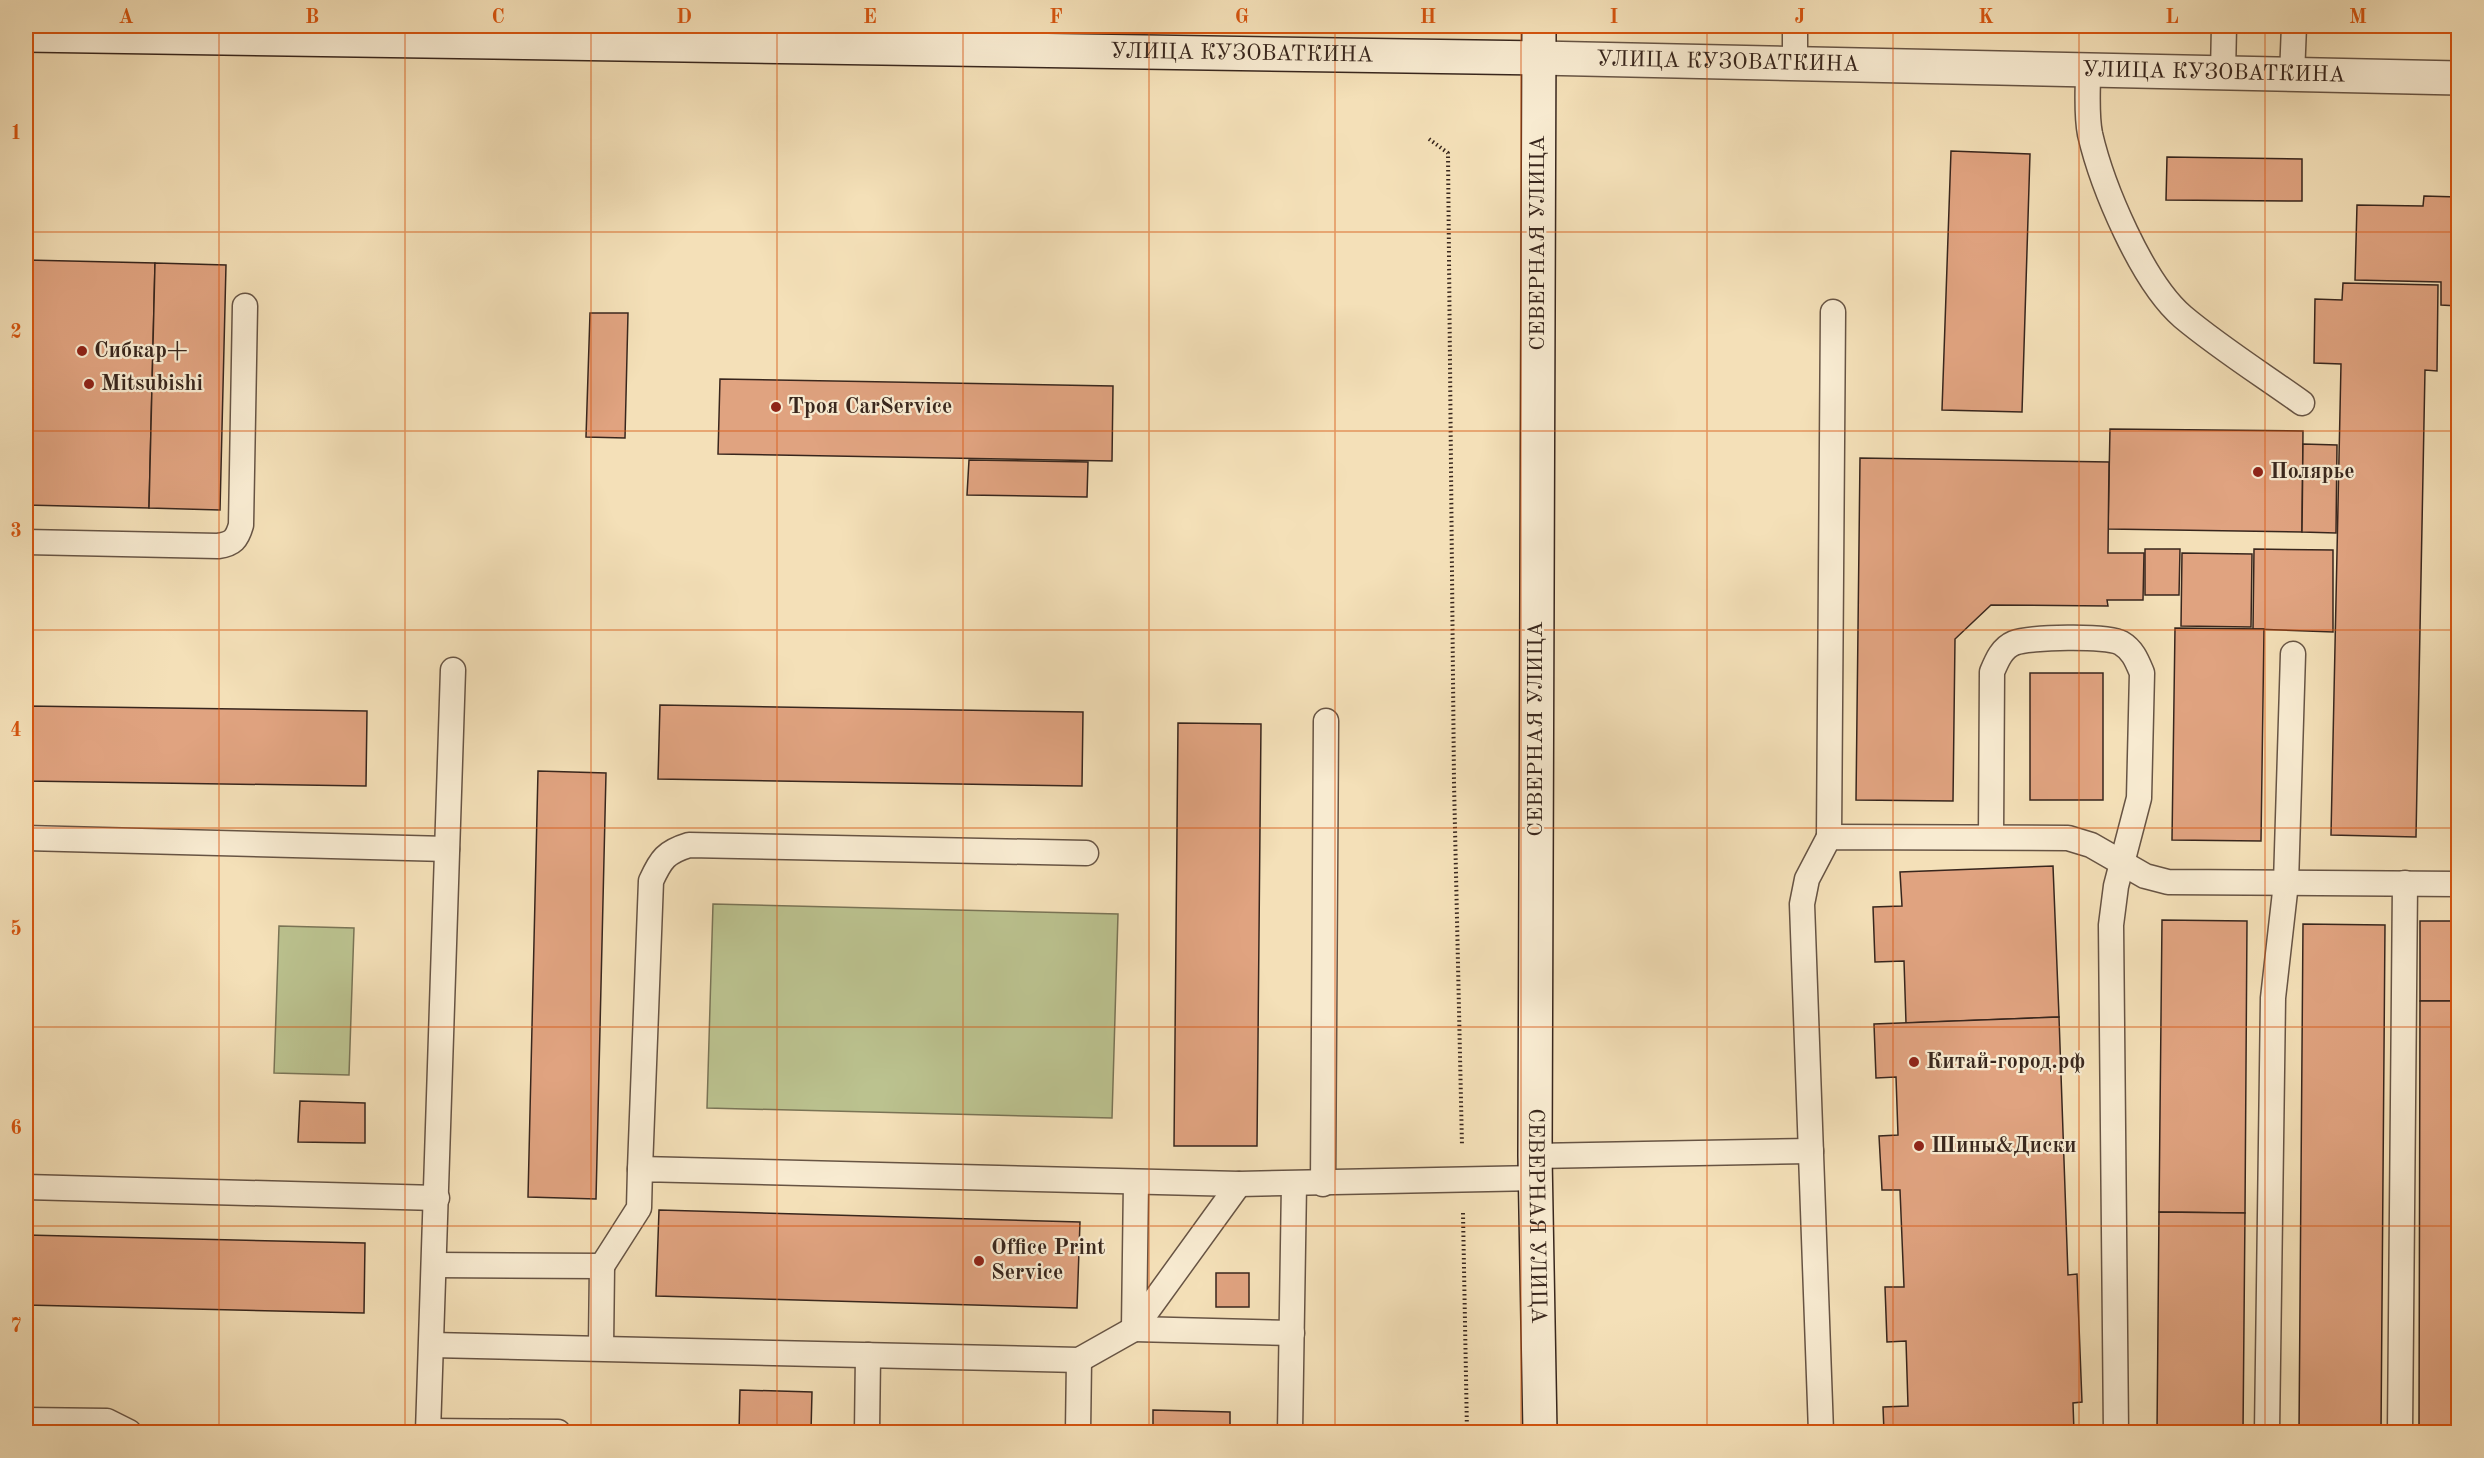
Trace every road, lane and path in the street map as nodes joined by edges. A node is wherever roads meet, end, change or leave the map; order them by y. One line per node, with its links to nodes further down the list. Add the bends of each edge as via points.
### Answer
1 (1539, 26): 7 (main road, СЕВЕРНАЯ УЛИЦА)
2 (1795, 26): 8 (lane)
3 (2224, 26): 10 (lane)
4 (2294, 26): 11 (lane)
5 (64, 31): 6 (main road, УЛИЦА КУЗОВАТКИНА); 7 (main road, УЛИЦА КУЗОВАТКИНА)
6 (26, 35)
7 (1539, 58): 8 (main road, УЛИЦА КУЗОВАТКИНА); 31 (main road, СЕВЕРНАЯ УЛИЦА)
8 (1794, 64): 9 (main road, УЛИЦА КУЗОВАТКИНА)
9 (2088, 70): 10 (main road, УЛИЦА КУЗОВАТКИНА); 16 (lane, via 2090,134 2110,194 2152,280 2181,316)
10 (2223, 73): 11 (main road, УЛИЦА КУЗОВАТКИНА)
11 (2292, 75): 12 (main road, УЛИЦА КУЗОВАТКИНА)
12 (2458, 78)
13 (1429, 139): 33 (path, via 1448,153)
14 (245, 306): 17 (lane, via 241,525 237,537 230,544 218,546)
15 (1833, 312): 21 (lane)
16 (2302, 403)
17 (26, 542)
18 (2293, 654): 27 (lane)
19 (453, 670): 24 (lane)
20 (1326, 721): 37 (lane)
21 (1829, 837): 22 (lane); 30 (lane, via 1807,879 1802,904)
22 (1991, 837): 26 (lane, via 2068,838); 26 (lane, via 1992,672 1999,655 2012,643 2031,639 2120,642 2134,654 2142,673 2139,798)
23 (26, 838): 24 (lane)
24 (447, 849): 39 (lane)
25 (1086, 853): 32 (lane, via 689,845 673,850 660,862 651,881)
26 (2122, 862): 27 (lane, via 2145,876 2168,882); 58 (lane, via 2111,925)
27 (2286, 883): 28 (lane); 59 (lane, via 2273,998)
28 (2405, 884): 29 (lane); 60 (lane)
29 (2458, 884)
30 (1811, 1151): 31 (lane); 57 (lane)
31 (1535, 1167): 33 (lane); 56 (main road, СЕВЕРНАЯ УЛИЦА)
32 (640, 1169): 34 (lane); 41 (lane, via 639,1208)
33 (1462, 1179): 37 (lane); 55 (path)
34 (1136, 1182): 35 (lane); 42 (lane)
35 (1239, 1184): 36 (lane); 42 (lane)
36 (1294, 1184): 37 (lane); 43 (lane)
37 (1323, 1184)
38 (26, 1187): 39 (lane)
39 (437, 1198): 40 (lane)
40 (434, 1265): 41 (lane); 44 (lane)
41 (602, 1266): 45 (lane)
42 (1134, 1329): 43 (lane); 47 (lane)
43 (1292, 1333): 54 (lane)
44 (432, 1345): 45 (lane); 50 (lane)
45 (602, 1347): 46 (lane)
46 (868, 1355): 47 (lane); 52 (lane)
47 (1079, 1360): 53 (lane)
48 (26, 1419): 49 (lane, via 107,1421)
49 (129, 1432)
50 (429, 1432): 51 (lane)
51 (558, 1432)
52 (867, 1432)
53 (1078, 1432)
54 (1290, 1432)
55 (1467, 1432)
56 (1540, 1432)
57 (1821, 1432)
58 (2116, 1432)
59 (2267, 1432)
60 (2400, 1432)

